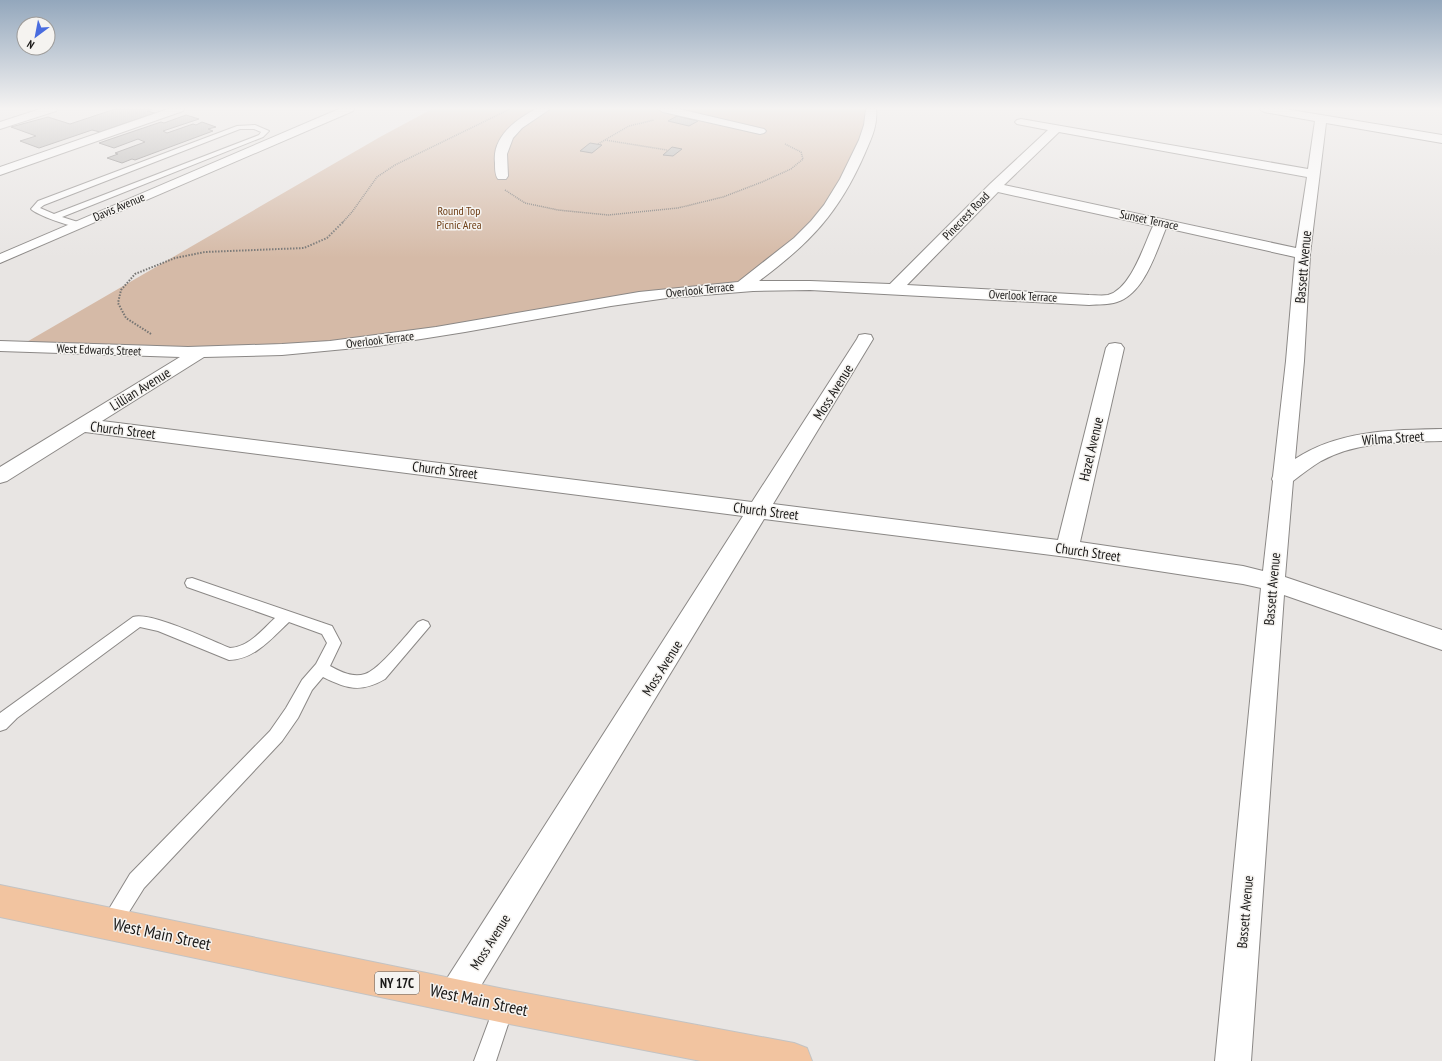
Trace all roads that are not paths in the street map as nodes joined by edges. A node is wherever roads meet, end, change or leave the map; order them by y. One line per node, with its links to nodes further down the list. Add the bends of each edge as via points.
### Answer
1 (37, 159): 11 (street)
2 (157, 159): 16 (lane, via 42,203 35,209)
3 (204, 159): 16 (lane)
4 (233, 159): 18 (street, Davis Avenue)
5 (501, 159): 14 (street)
6 (857, 159): 21 (street, via 829,207 815,225 786,253)
7 (1025, 159): 15 (street, Pinecrest Road)
8 (1227, 159): 13 (street)
9 (1315, 159): 13 (street, Bassett Avenue)
10 (0, 160): 11 (street)
11 (16, 166): 12 (street)
12 (0, 171)
13 (1313, 174): 19 (street, Bassett Avenue)
14 (502, 176)
15 (995, 187): 17 (street, Sunset Terrace); 22 (street, Pinecrest Road)
16 (55, 217): 18 (lane)
17 (1161, 223): 19 (street, Sunset Terrace); 22 (street, Overlook Terrace, via 1134,281 1124,293 1112,299 1089,300)
18 (78, 225): 20 (street, Davis Avenue)
19 (1303, 254): 30 (street, Bassett Avenue)
20 (0, 258)
21 (743, 286): 22 (street, Overlook Terrace, via 799,284); 26 (street, Overlook Terrace, via 658,294 442,332 375,341 310,348)
22 (894, 289)
23 (865, 339): 31 (street, Moss Avenue)
24 (0, 346): 26 (street, West Edwards Street)
25 (1114, 348): 32 (street, Hazel Avenue)
26 (198, 353): 27 (street, Lillian Avenue)
27 (81, 425): 29 (street, Lillian Avenue); 31 (street, Church Street)
28 (1442, 435): 30 (street, Wilma Street, via 1388,436 1352,442 1315,456)
29 (0, 476)
30 (1282, 479): 33 (street, Bassett Avenue)
31 (760, 510): 32 (street, Church Street); 42 (street, Moss Avenue)
32 (1066, 549): 33 (street, Church Street, via 1243,575)
33 (1273, 582): 37 (street, Church Street); 46 (street, Bassett Avenue)
34 (192, 583): 35 (lane)
35 (286, 616): 38 (lane, via 327,630 334,643); 39 (lane, via 248,650 237,654 229,654 160,626 138,620 11,713)
36 (422, 626): 38 (lane, via 372,680 356,683)
37 (1442, 640)
38 (321, 669): 41 (lane, via 306,685 292,713 276,736 137,881)
39 (0, 724)
40 (0, 901): 41 (main road, West Main Street / NY 17C)
41 (110, 924): 42 (main road, West Main Street / NY 17C)
42 (456, 995): 43 (main road, West Main Street / NY 17C)
43 (504, 1006): 44 (lane); 45 (main road, West Main Street / NY 17C)
44 (485, 1061)
45 (794, 1061)
46 (1233, 1061)

